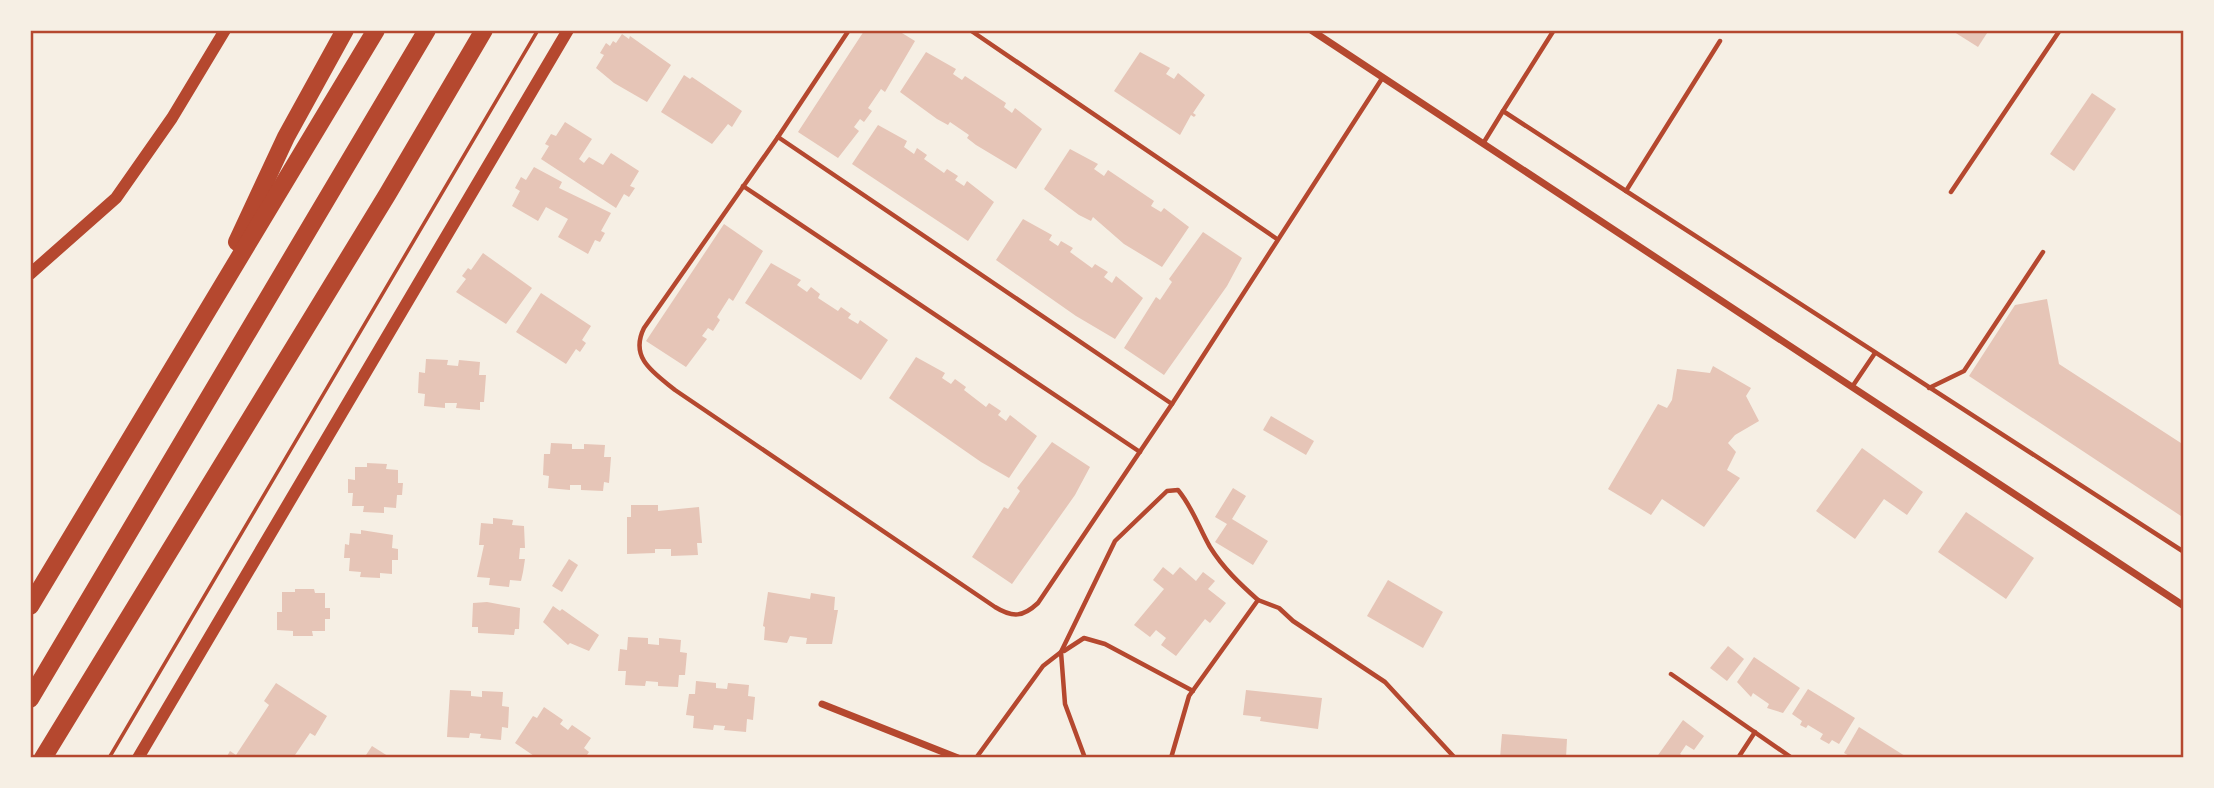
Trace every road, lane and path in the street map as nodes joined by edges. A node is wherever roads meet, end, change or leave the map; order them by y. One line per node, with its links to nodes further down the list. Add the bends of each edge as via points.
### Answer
1 (225, 30): 23 (street, via 116,198)
2 (345, 30): 24 (highway, via 286,137)
3 (376, 30): 24 (highway)
4 (427, 30): 37 (highway)
5 (484, 30): 40 (highway)
6 (538, 30): 41 (path)
7 (568, 30): 42 (street)
8 (849, 30): 16 (lane)
9 (970, 30): 21 (lane)
10 (1311, 30): 14 (street)
11 (1554, 30): 15 (lane)
12 (2060, 30): 20 (lane)
13 (1720, 41): 19 (lane)
14 (1383, 77): 17 (street); 21 (lane)
15 (1503, 111): 17 (lane); 19 (lane)
16 (778, 137): 18 (lane); 28 (lane)
17 (1483, 142): 26 (street)
18 (743, 186): 29 (lane); 29 (lane, via 644,328 639,339 642,360 675,390 984,600 1014,616 1038,603)
19 (1626, 191): 25 (lane)
20 (1951, 192)
21 (1277, 239): 28 (lane)
22 (2043, 252): 27 (lane, via 1964,371)
23 (30, 275)
24 (192, 337): 32 (highway)
25 (1875, 353): 26 (lane); 27 (lane)
26 (1852, 387): 33 (street)
27 (1929, 388): 30 (lane)
28 (1172, 404): 29 (lane)
29 (1140, 452)
30 (2184, 552)
31 (1258, 600): 34 (lane, via 1229,574 1178,490 1167,491 1115,541); 36 (lane); 47 (lane, via 1279,608 1385,682)
32 (30, 606)
33 (2184, 606)
34 (1061, 653): 36 (lane, via 1084,638 1105,643); 44 (lane, via 1043,666); 45 (lane, via 1065,704)
35 (1671, 674): 39 (lane)
36 (1193, 691): 46 (lane)
37 (30, 699)
38 (822, 704): 43 (street)
39 (1755, 732): 48 (lane); 49 (lane)
40 (43, 758)
41 (108, 758)
42 (138, 758)
43 (958, 758)
44 (976, 758)
45 (1085, 758)
46 (1171, 758)
47 (1455, 758)
48 (1738, 758)
49 (1792, 758)

